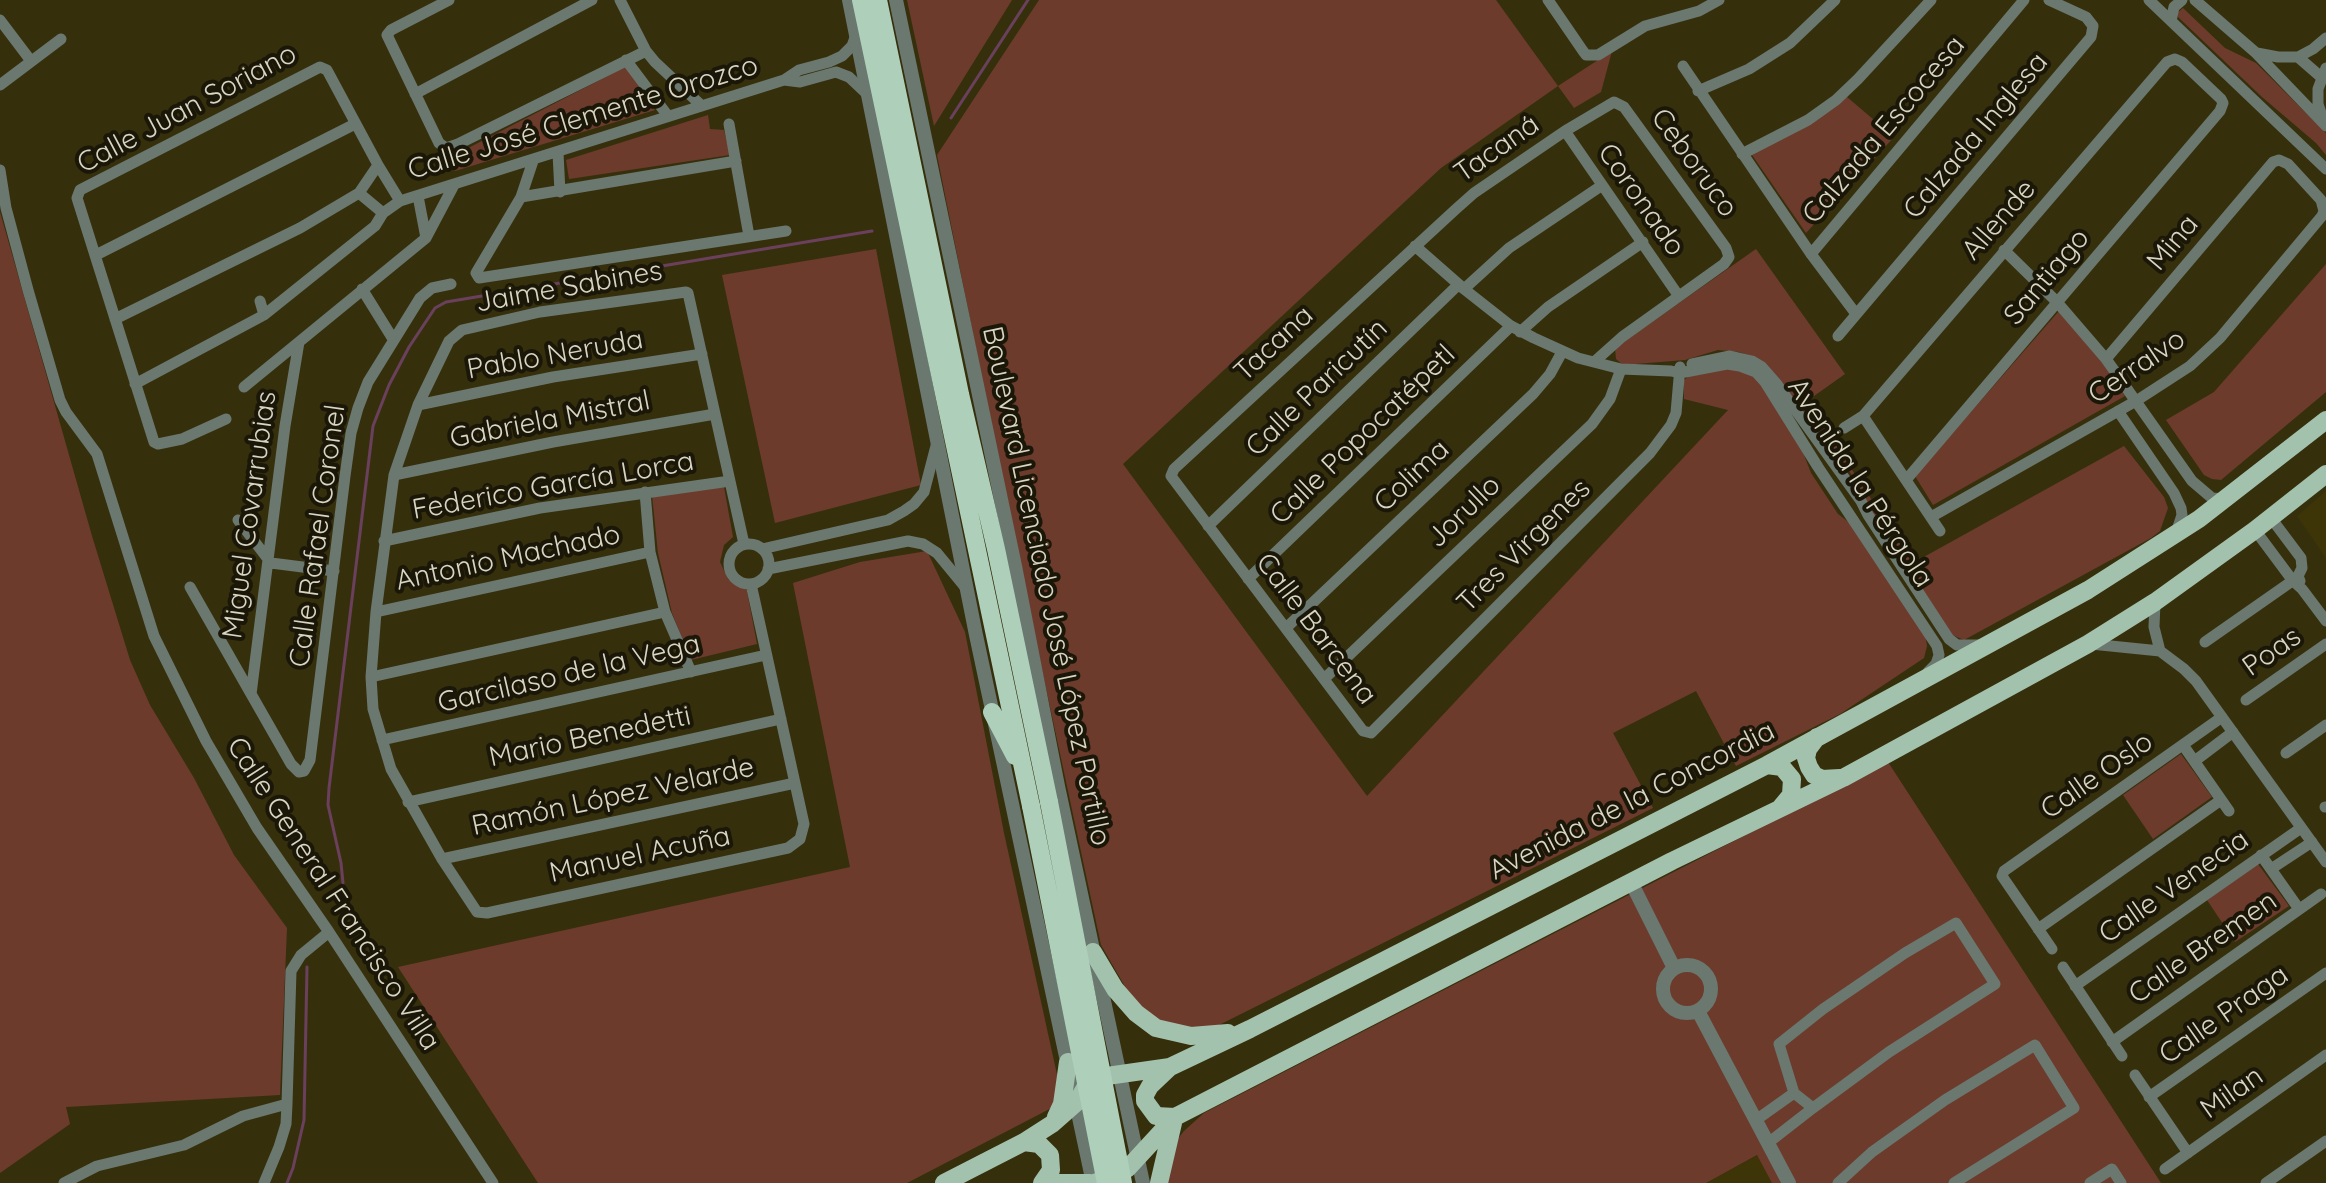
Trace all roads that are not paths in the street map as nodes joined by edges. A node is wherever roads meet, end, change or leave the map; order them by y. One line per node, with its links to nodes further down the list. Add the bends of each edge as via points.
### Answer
1 (449, 0): 32 (street, via 387,35)
2 (592, 0): 32 (street)
3 (620, 0): 22 (street)
4 (849, 0): 19 (street)
5 (861, 0): 163 (highway, Boulevard Licenciado José López Portillo)
6 (878, 0): 168 (highway, Boulevard Licenciado José López Portillo, via 996,549)
7 (896, 0): 183 (street, Boulevard Licenciado José López Portillo)
8 (1548, 0): 9 (street, via 1586,55 1598,55 1645,26)
9 (1719, 0)
10 (1835, 0): 31 (street, via 1790,43 1749,69)
11 (1931, 0): 43 (street, via 1836,100)
12 (2024, 0): 64 (street, Calzada Escocesa)
13 (2049, 0): 72 (street, Calzada Inglesa, via 2086,17 2093,26 2091,37)
14 (2149, 0): 18 (street)
15 (2182, 0): 18 (street)
16 (2195, 0): 23 (street)
17 (0, 20): 26 (street)
18 (2171, 21): 47 (street)
19 (857, 34): 29 (street, Calle José Clemente Orozco, via 842,56); 33 (street)
20 (61, 39): 26 (street)
21 (2324, 42): 24 (street)
22 (646, 51): 25 (street); 36 (street)
23 (2255, 52): 24 (street); 40 (street)
24 (2298, 57): 28 (street)
25 (626, 60): 32 (street, via 446,148); 37 (street)
26 (31, 61): 30 (street)
27 (1683, 66): 31 (street)
28 (2324, 73): 40 (street, via 2318,104)
29 (784, 80): 33 (street, Calle José Clemente Orozco, via 800,82 836,72); 36 (street, Calle José Clemente Orozco)
30 (0, 85)
31 (1698, 91): 43 (street)
32 (415, 94)
33 (867, 94): 95 (street)
34 (1614, 102): 41 (street, Tacaná); 69 (street, Ceboruco, via 1624,107 1729,257)
35 (2223, 103): 63 (street, Allende, via 2182,62 2167,62); 71 (street, Santiago)
36 (702, 106): 37 (street, Calle José Clemente Orozco)
37 (668, 116): 42 (street, Calle José Clemente Orozco)
38 (355, 124): 46 (street); 65 (street); 65 (street, Calle Juan Soriano, via 324,68 316,68 83,187 77,198)
39 (729, 124): 45 (street)
40 (2326, 126)
41 (1565, 131): 50 (street, Coronado); 62 (street, Tacaná, via 1474,193)
42 (558, 153): 44 (street, Calle José Clemente Orozco); 51 (street)
43 (1742, 154): 64 (street)
44 (533, 161): 49 (street, Calle José Clemente Orozco); 54 (street)
45 (736, 161): 51 (street); 59 (street)
46 (378, 165): 52 (street); 55 (street)
47 (2326, 169)
48 (0, 170): 181 (street, Calle General Francisco Villa, via 60,400 99,460 154,636 232,787)
49 (454, 185): 53 (street, Calle José Clemente Orozco); 60 (street)
50 (1601, 186): 61 (street, Coronado); 67 (street, Calle Paricutín)
51 (560, 192): 54 (street)
52 (359, 193): 57 (street, Calle José Clemente Orozco); 74 (street, via 300,228)
53 (418, 196): 55 (street, Calle José Clemente Orozco); 60 (street)
54 (521, 197): 59 (street, via 477,277)
55 (400, 201): 57 (street, Calle José Clemente Orozco)
56 (2324, 205): 81 (street, Mina, via 2288,164 2279,160 2267,166); 87 (street, Cerralvo, via 2322,216 2220,338 2190,366)
57 (383, 213): 73 (street, via 375,226)
58 (786, 231): 59 (street)
59 (749, 236)
60 (426, 238): 68 (street)
61 (1643, 242): 69 (street, Coronado); 75 (street, Calle Popocatépetl)
62 (1415, 246): 67 (street); 102 (street, Tacana, via 1174,469)
63 (2004, 250): 71 (street); 91 (street, Allende)
64 (1811, 254): 72 (street)
65 (96, 255): 74 (street)
66 (451, 284): 77 (street, Calle Rafael Coronel, via 425,293)
67 (1461, 287): 75 (street); 115 (street, Calle Paricutín)
68 (362, 289): 77 (street); 78 (street)
69 (1678, 295): 82 (street)
70 (260, 301): 73 (street)
71 (2057, 302): 81 (street); 103 (street, Santiago)
72 (1856, 314): 76 (street, Calzada Inglesa)
73 (264, 315): 85 (street)
74 (115, 319): 85 (street)
75 (1516, 329): 79 (street); 129 (street, Calle Popocatépetl)
76 (1838, 336)
77 (393, 339): 128 (street, Calle Rafael Coronel, via 368,382 351,433)
78 (299, 342): 86 (street); 126 (street, Miguel Covarrubias)
79 (1562, 352): 82 (street); 138 (street, Colima, via 1533,394)
80 (702, 354): 88 (street, Pablo Neruda); 88 (street, Jaime Sabines, via 686,292 540,312 455,334); 90 (street)
81 (2106, 359): 87 (street)
82 (1594, 362): 83 (street)
83 (1621, 369): 84 (street); 147 (street, Jorullo, via 1610,399 1592,424)
84 (1677, 370): 97 (street, Avenida la Pérgola, via 1718,357 1752,361 1776,383); 98 (street, Avenida la Pérgola, via 1727,364 1756,372); 155 (street, Tres Virgenes, via 1676,413 1650,453 1371,733)
85 (135, 384): 92 (street, via 158,444)
86 (244, 387)
87 (2136, 401): 89 (street, Cerralvo); 96 (street)
88 (418, 405): 101 (street)
89 (2118, 411): 99 (street); 110 (street, Cerralvo)
90 (715, 414): 101 (street, Gabriela Mistral); 104 (street)
91 (1863, 416): 94 (street, Allende); 103 (street)
92 (226, 419)
93 (2326, 420): 108 (main road, Avenida de la Concordia)
94 (1844, 428)
95 (937, 442): 113 (street, via 924,492); 133 (street)
96 (2165, 442): 99 (street); 105 (street)
97 (1821, 445): 98 (street); 109 (street, Avenida la Pérgola)
98 (1811, 453): 114 (street, Avenida la Pérgola)
99 (2148, 454): 107 (street)
100 (2326, 474): 111 (main road)
101 (394, 475): 120 (street)
102 (1173, 479): 115 (street, Calle Barcena)
103 (1906, 480): 110 (street)
104 (730, 481): 106 (street, Federico García Lorca); 122 (street)
105 (2192, 481): 107 (street); 108 (street, via 2212,498)
106 (645, 492): 120 (street, Federico García Lorca); 124 (street)
107 (2174, 493): 119 (street, via 2182,515)
108 (2228, 499): 119 (main road, Avenida de la Concordia)
109 (1868, 515): 114 (street); 142 (street, Avenida la Pérgola, via 1949,639 1957,645)
110 (1931, 517): 118 (street)
111 (2271, 518): 116 (main road); 130 (street, via 2301,558)
112 (238, 520): 126 (street)
113 (888, 520): 117 (street); 121 (street, via 897,534)
114 (1856, 522): 148 (street, Avenida la Pérgola, via 1937,646 1936,664)
115 (1208, 526): 129 (street, Calle Barcena)
116 (2255, 530): 130 (street); 134 (main road)
117 (842, 531): 123 (street); 125 (street, via 837,540)
118 (1940, 531)
119 (2172, 537): 142 (main road, Avenida de la Concordia)
120 (384, 541): 135 (street)
121 (891, 543): 125 (street); 133 (street, via 916,542 932,549)
122 (744, 544): 123 (street); 131 (street, via 733,552 730,571 738,581)
123 (762, 549): 127 (street)
124 (650, 552): 135 (street, Antonio Machado); 136 (street)
125 (845, 552): 127 (street)
126 (268, 561): 128 (street); 149 (street, Miguel Covarrubias)
127 (768, 569): 131 (street)
128 (334, 571): 149 (street, Calle Rafael Coronel, via 310,760 304,771 295,769)
129 (1248, 579): 138 (street, Calle Barcena)
130 (2298, 582): 137 (street); 139 (street)
131 (751, 584): 144 (street)
132 (190, 587): 149 (street)
133 (968, 592): 151 (street)
134 (2155, 602): 140 (main road); 143 (street)
135 (376, 612): 146 (street)
136 (665, 612): 145 (street); 146 (street)
137 (2326, 621)
138 (1286, 628): 147 (street, Calle Barcena)
139 (2205, 642)
140 (2088, 644): 143 (street); 164 (main road)
141 (2326, 644): 150 (street, Poas)
142 (1987, 645): 148 (main road, Avenida de la Concordia)
143 (2160, 651): 152 (street, via 2196,681)
144 (766, 655): 145 (street, Garcilaso de la Vega); 153 (street)
145 (691, 672): 158 (street, Garcilaso de la Vega)
146 (371, 677): 158 (street)
147 (1324, 679): 155 (street, Calle Barcena)
148 (1913, 686): 157 (main road, Avenida de la Concordia)
149 (251, 695)
150 (2246, 700)
151 (992, 712): 163 (highway); 191 (street)
152 (2222, 717): 156 (street); 159 (street, Calle Oslo)
153 (781, 719): 165 (street); 167 (street, Mario Benedetti)
154 (2326, 725): 160 (street)
155 (1363, 731)
156 (2233, 732): 161 (street, Calle Oslo); 171 (street)
157 (1819, 735): 162 (main road, Avenida de la Concordia); 164 (main road, via 1808,749 1809,767 1822,779)
158 (382, 740): 167 (street)
159 (2183, 745): 161 (street); 180 (street, Calle Oslo, via 2004,871 2002,876)
160 (2286, 753)
161 (2196, 760): 166 (street)
162 (1767, 765): 169 (main road, via 1782,767 1792,779 1791,795); 190 (main road, Avenida de la Concordia)
163 (1026, 777): 168 (highway, Boulevard Licenciado José López Portillo)
164 (1843, 778): 169 (main road)
165 (795, 783): 174 (street, Ramón López Velarde); 174 (street, Manuel Acuña, via 804,824 800,839 788,848 487,913 472,908)
166 (2221, 800): 170 (street); 180 (street)
167 (408, 802): 174 (street)
168 (1040, 804): 219 (highway, Boulevard Licenciado José López Portillo, bridge); 220 (highway, Boulevard Licenciado José López Portillo, bridge)
169 (1781, 807): 177 (main road)
170 (2229, 811)
171 (2301, 828): 172 (street); 173 (street, Calle Venecia)
172 (2312, 842): 175 (street); 176 (street, Calle Venecia)
173 (2261, 855): 176 (street); 187 (street, Calle Venecia)
174 (442, 859)
175 (2326, 862)
176 (2271, 869): 179 (street)
177 (1631, 882): 185 (street); 204 (main road)
178 (2321, 894): 179 (street, Calle Bremen)
179 (2299, 909): 192 (street, Calle Bremen)
180 (2038, 929): 182 (street)
181 (329, 932): 202 (street, via 301,955 291,971); 215 (street, Calle General Francisco Villa)
182 (2052, 949)
183 (1093, 952): 189 (street, Boulevard Licenciado José López Portillo); 190 (main road, via 1115,989 1156,1028 1191,1036)
184 (2063, 967): 187 (street)
185 (1674, 968): 188 (street, via 1664,981 1663,998 1674,1010); 188 (street, via 1697,967 1708,977 1709,1000)
186 (2326, 973): 200 (street, Calle Praga)
187 (2075, 986): 192 (street)
188 (1698, 1011): 205 (street)
189 (1108, 1024): 191 (street, via 1101,1042 1090,1048 1077,1048); 197 (street, Boulevard Licenciado José López Portillo)
190 (1250, 1029): 196 (main road, Avenida de la Concordia)
191 (1062, 1035): 195 (street)
192 (2112, 1042): 194 (street)
193 (2326, 1055): 210 (street, Milan)
194 (2122, 1056)
195 (1068, 1062): 201 (street); 206 (main road, via 1062,1104)
196 (1170, 1067): 197 (main road, Avenida de la Concordia); 204 (main road, via 1150,1086 1145,1101 1156,1116)
197 (1118, 1074): 201 (main road, Avenida de la Concordia, via 1092,1081); 211 (street, Boulevard Licenciado José López Portillo)
198 (2135, 1075): 200 (street)
199 (1794, 1093): 203 (street); 203 (street, via 1779,1044 1893,961 1956,923 1995,984); 205 (street)
200 (2149, 1097): 210 (street)
201 (1077, 1102): 206 (main road, Avenida de la Concordia); 218 (street)
202 (287, 1104): 213 (street, via 243,1116 184,1145 97,1166); 214 (street, via 286,1124)
203 (1813, 1108): 209 (street)
204 (1175, 1117): 211 (main road); 222 (main road)
205 (1756, 1120): 209 (street)
206 (1052, 1124): 208 (main road, Avenida de la Concordia)
207 (2326, 1141): 228 (street)
208 (1024, 1142): 216 (main road, Avenida de la Concordia); 217 (main road, via 1039,1144 1050,1155 1051,1170)
209 (1768, 1143): 223 (street)
210 (2188, 1153): 212 (street, Milan)
211 (1138, 1159): 218 (main road, via 1115,1176); 221 (street, Boulevard Licenciado José López Portillo)
212 (2165, 1169)
213 (64, 1183)
214 (264, 1183)
215 (493, 1183)
216 (944, 1183)
217 (1043, 1183): 218 (main road)
218 (1092, 1183)
219 (1106, 1183)
220 (1123, 1183)
221 (1143, 1183)
222 (1159, 1183)
223 (1789, 1183)
224 (1838, 1183): 225 (street, via 1945,1100 2035,1045 2074,1108)
225 (1954, 1183)
226 (2090, 1183): 227 (street, via 2112,1169)
227 (2121, 1183)
228 (2266, 1183)

